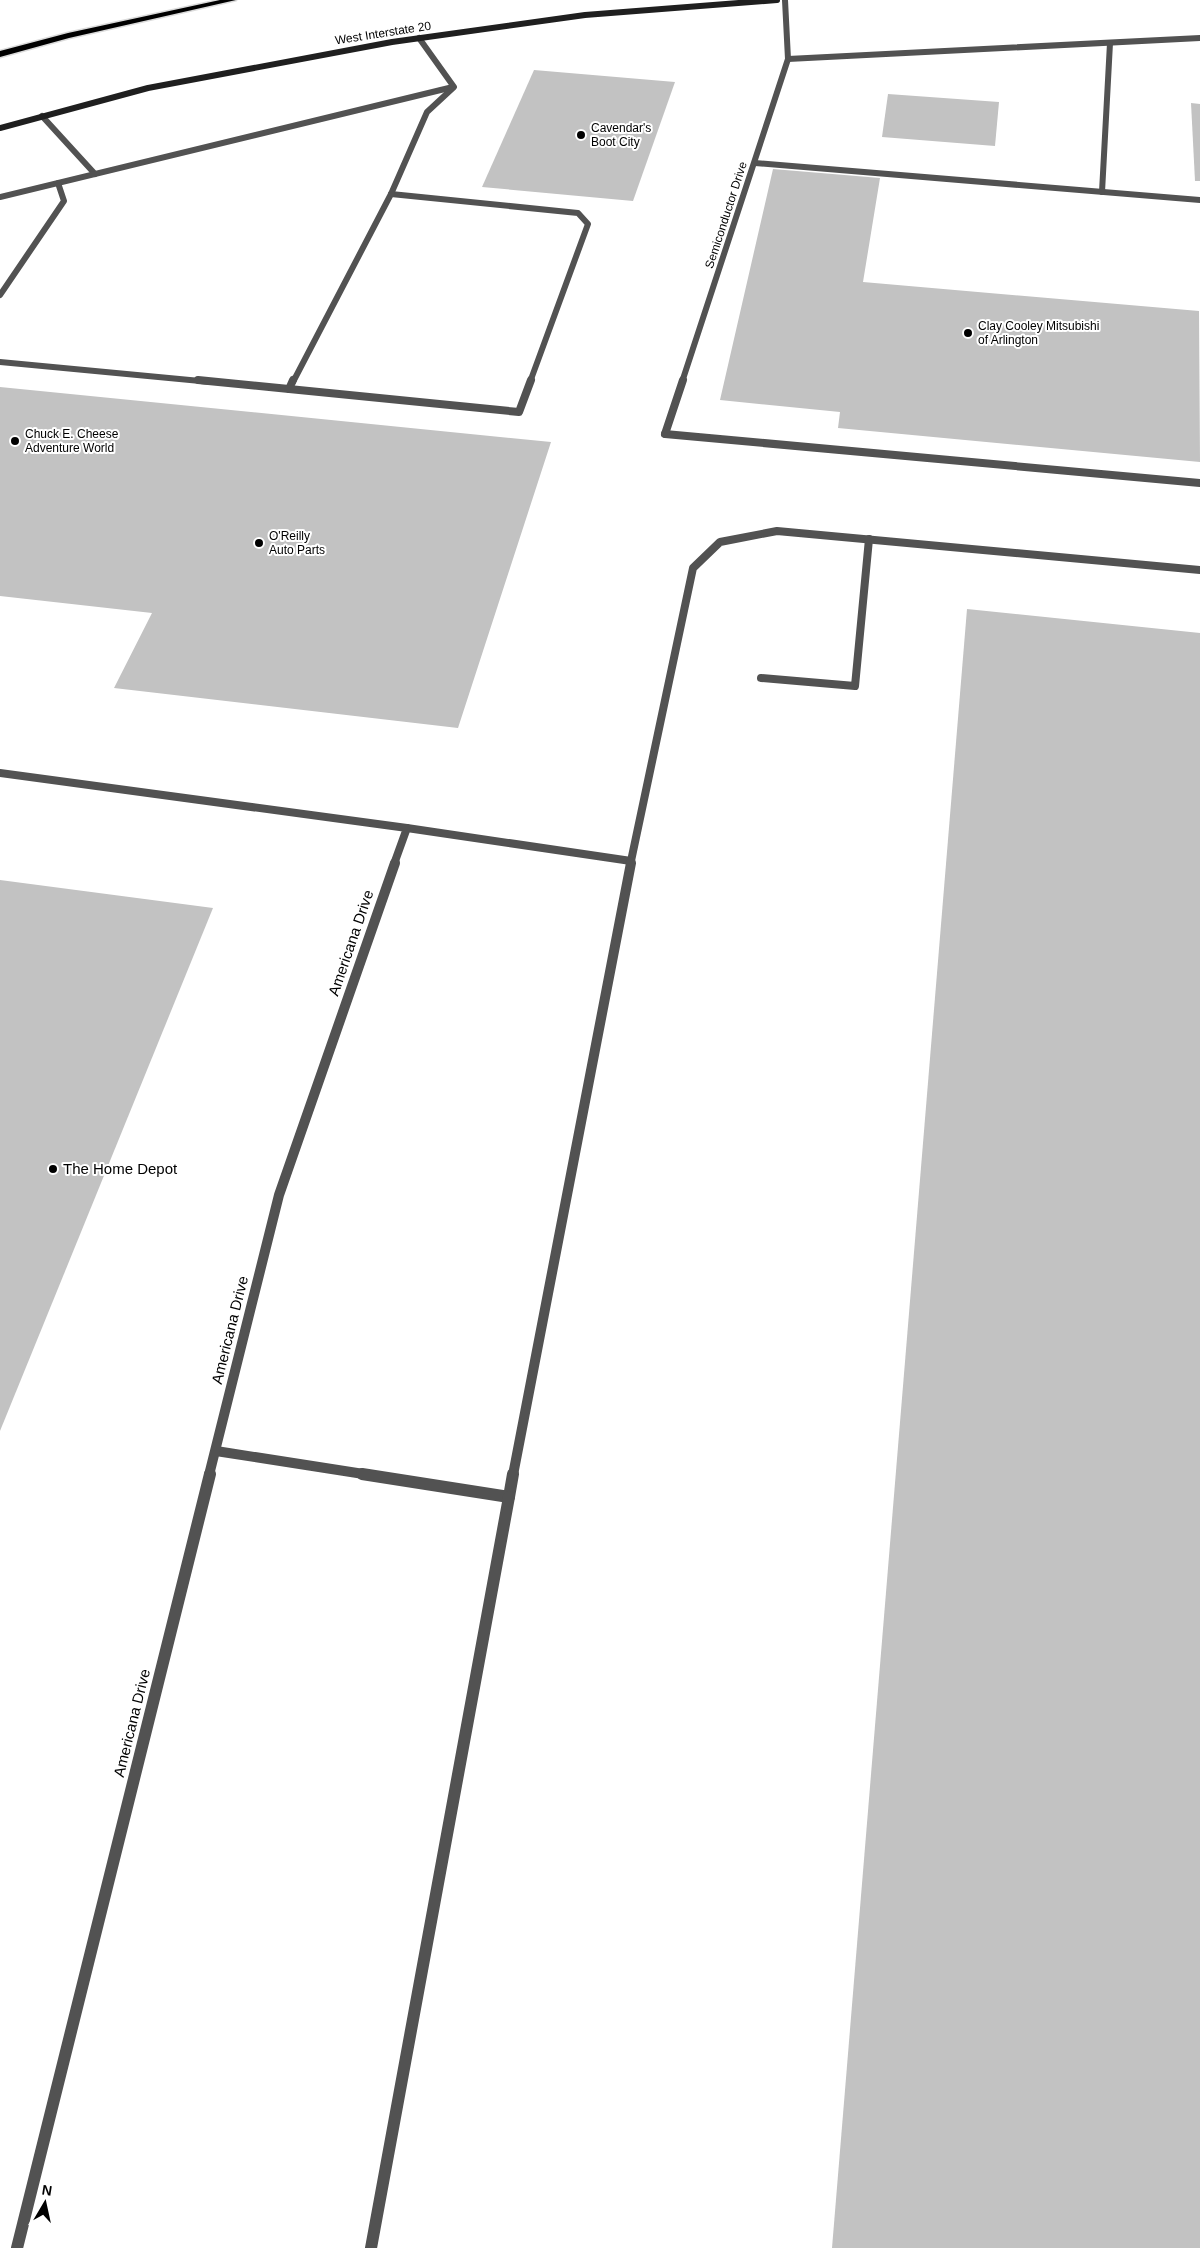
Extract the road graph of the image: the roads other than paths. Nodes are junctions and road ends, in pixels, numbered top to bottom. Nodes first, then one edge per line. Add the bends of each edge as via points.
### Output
1 (232, 0) edge
2 (777, 0) edge
3 (785, 0) edge
4 (418, 38) junction
5 (1200, 38) edge
6 (1110, 43) junction
7 (0, 54) edge
8 (788, 60) junction
9 (454, 87) junction
10 (42, 116) junction
11 (0, 128) edge
12 (754, 163) junction
13 (94, 174) junction
14 (58, 183) junction
15 (1102, 192) junction
16 (391, 194) junction
17 (0, 197) edge
18 (1200, 200) edge
19 (0, 295) edge
20 (0, 362) edge
21 (289, 389) junction
22 (1200, 483) edge
23 (869, 539) junction
24 (1200, 570) edge
25 (761, 678) dead end
26 (0, 773) edge
27 (407, 828) junction
28 (631, 861) junction
29 (216, 1451) junction
30 (509, 1497) junction
31 (17, 2248) edge
32 (371, 2248) edge

1 - 7 highway
2 - 4 main road, West Interstate 20 via 585,15
3 - 8 street, Semiconductor Drive
4 - 9 street
4 - 10 main road, West Interstate 20 via 148,88
5 - 6 street
6 - 8 street
6 - 15 street
8 - 12 street, Semiconductor Drive
9 - 13 street
9 - 16 street via 427,112
10 - 11 main road, West Interstate 20
10 - 13 street
12 - 15 street
12 - 22 street, Semiconductor Drive via 665,434
13 - 14 street
14 - 17 street
14 - 19 street via 64,201
15 - 18 street
16 - 21 street
16 - 21 street via 578,214 588,224 519,412
20 - 21 street
23 - 24 street
23 - 25 street via 855,686
23 - 28 street via 777,531 720,542 693,568
26 - 27 street
27 - 28 street
27 - 29 street, Americana Drive via 279,1195
28 - 30 street
29 - 30 street
29 - 31 street, Americana Drive
30 - 32 street

